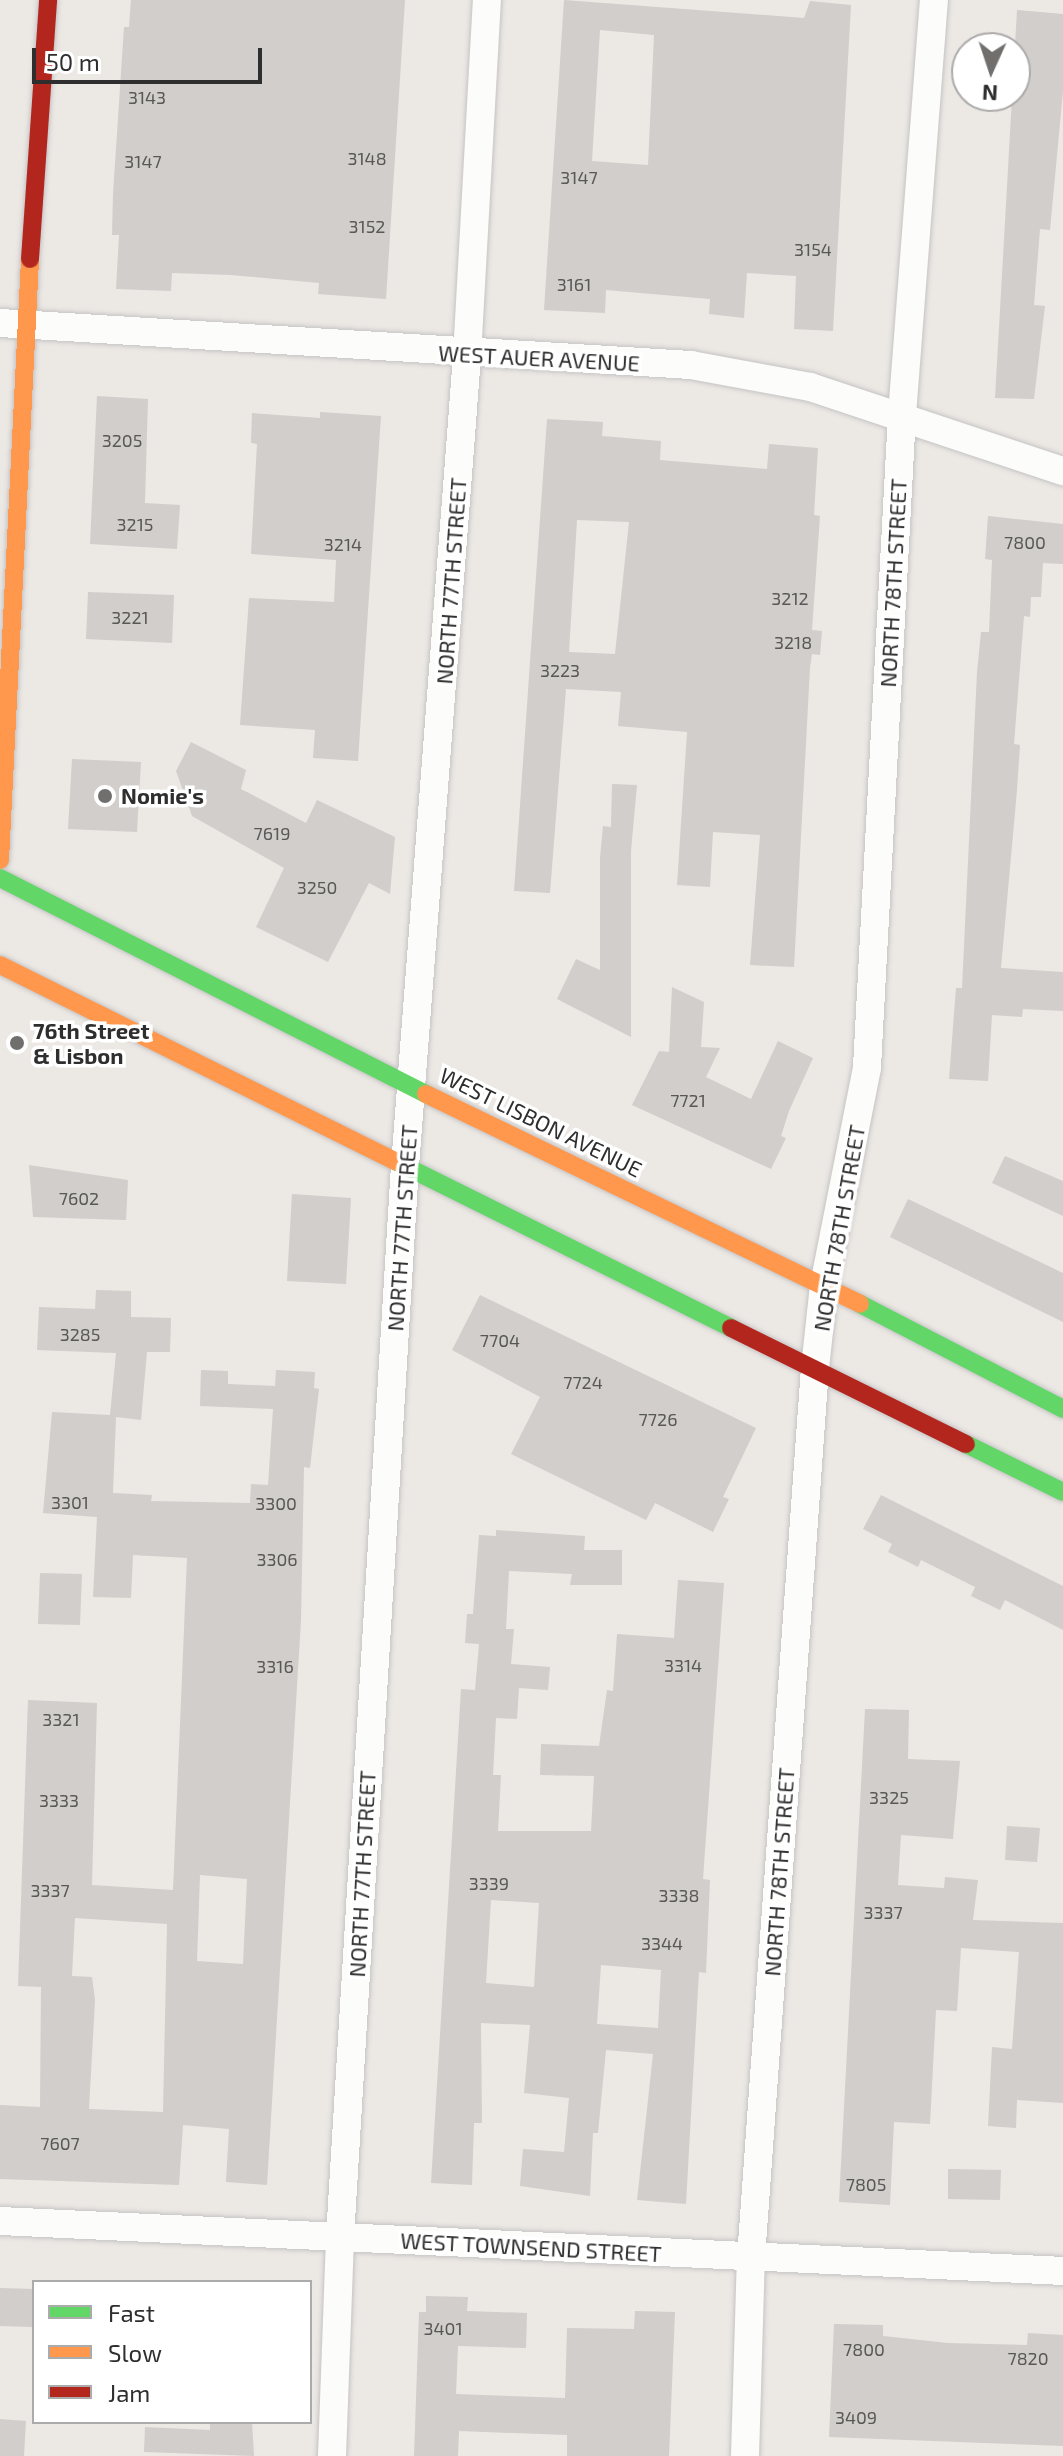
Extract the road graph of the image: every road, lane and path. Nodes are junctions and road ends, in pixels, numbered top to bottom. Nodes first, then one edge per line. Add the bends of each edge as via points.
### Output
1 (48, 0) edge
2 (487, 0) edge
3 (934, 0) edge
4 (13, 324) edge
5 (467, 356) junction
6 (902, 415) junction
7 (1063, 471) edge
8 (0, 860) edge
9 (0, 878) edge
10 (0, 965) edge
11 (412, 1087) junction
12 (405, 1166) junction
13 (824, 1285) junction
14 (815, 1368) junction
15 (1063, 1409) edge
16 (1063, 1492) edge
17 (0, 2221) edge
18 (340, 2237) junction
19 (751, 2258) junction
20 (1063, 2271) edge
21 (332, 2456) edge
22 (745, 2456) edge

1 - 4 main road
2 - 5 street, NORTH 77TH STREET
3 - 6 street, NORTH 78TH STREET
4 - 5 street, WEST AUER AVENUE
4 - 8 main road
5 - 6 street, WEST AUER AVENUE via 691,365 810,387
5 - 11 street, NORTH 77TH STREET
6 - 7 street, WEST AUER AVENUE
6 - 13 street, NORTH 78TH STREET via 867,1067
9 - 11 main road, WEST LISBON AVENUE
10 - 12 main road
11 - 12 street, NORTH 77TH STREET
11 - 13 main road, WEST LISBON AVENUE
12 - 14 main road
12 - 18 street, NORTH 77TH STREET
13 - 14 street, NORTH 78TH STREET
13 - 15 main road, WEST LISBON AVENUE
14 - 16 main road
14 - 19 street, NORTH 78TH STREET
17 - 18 street, WEST TOWNSEND STREET
18 - 19 street, WEST TOWNSEND STREET
18 - 21 street, NORTH 77TH STREET
19 - 20 street, WEST TOWNSEND STREET
19 - 22 street, NORTH 78TH STREET

